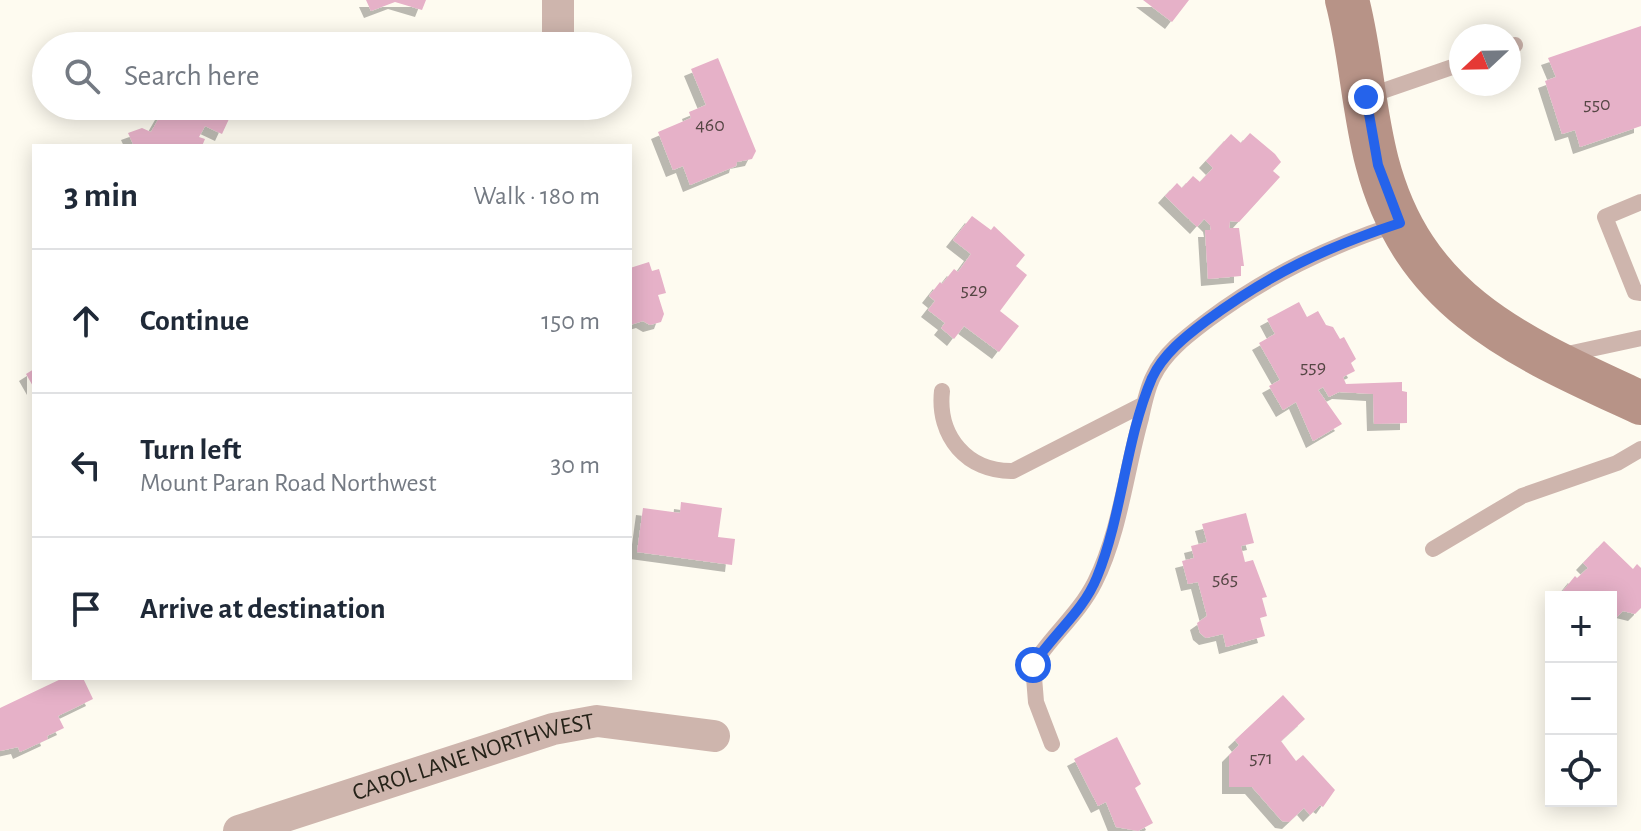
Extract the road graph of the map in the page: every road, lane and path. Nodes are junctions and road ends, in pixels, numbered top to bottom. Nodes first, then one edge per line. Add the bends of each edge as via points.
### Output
1 (558, 0) edge
2 (1347, 0) edge
3 (558, 32) edge
4 (1449, 68) edge
5 (1366, 97) junction
6 (1641, 202) edge
7 (1400, 223) junction
8 (1641, 293) edge
9 (1641, 338) edge
10 (1546, 359) junction
11 (942, 391) dead end
12 (1641, 403) edge
13 (1144, 404) junction
14 (1641, 449) edge
15 (1433, 549) dead end
16 (714, 736) dead end
17 (1052, 744) dead end
18 (239, 831) edge

1 - 3 street
2 - 5 main road
4 - 5 lane
5 - 7 main road via 1378,165
6 - 8 lane via 1605,217 1635,292
7 - 10 main road via 1456,299
7 - 13 lane via 1345,241 1253,286 1166,356
9 - 10 lane
10 - 12 main road
11 - 13 lane via 944,420 953,443 972,462 995,471 1013,471
13 - 17 lane via 1116,522 1096,579 1080,610 1033,665 1034,693
14 - 15 lane via 1617,463 1522,496
16 - 18 street, CAROL LANE NORTHWEST via 597,721 553,729

